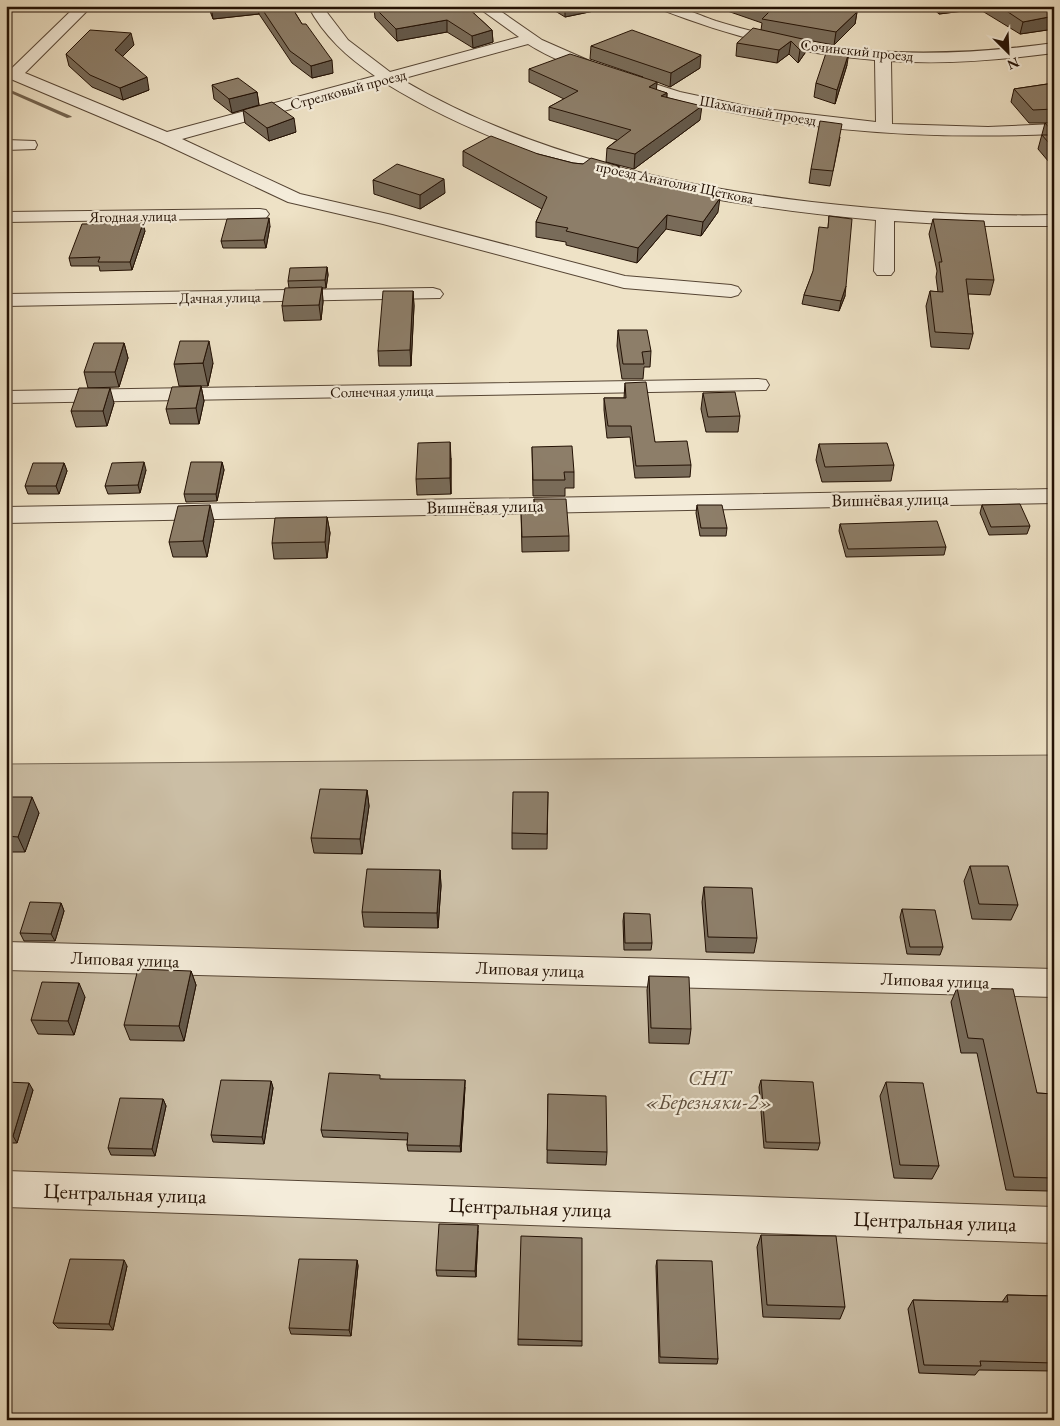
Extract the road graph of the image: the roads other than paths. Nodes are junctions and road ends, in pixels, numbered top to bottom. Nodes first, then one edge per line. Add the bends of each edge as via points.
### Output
1 (85, 6) edge
2 (314, 6) edge
3 (483, 6) edge
4 (665, 6) edge
5 (529, 39) junction
6 (1054, 48) edge
7 (883, 55) junction
8 (10, 73) edge
9 (388, 79) junction
10 (884, 128) junction
11 (1054, 129) edge
12 (166, 138) junction
13 (29, 145) dead end
14 (6, 146) edge
15 (260, 214) dead end
16 (885, 215) junction
17 (6, 218) edge
18 (1054, 220) edge
19 (884, 271) dead end
20 (731, 291) dead end
21 (433, 294) dead end
22 (6, 300) edge
23 (758, 385) dead end
24 (6, 397) edge
25 (1054, 496) edge
26 (6, 515) edge
27 (6, 956) edge
28 (1054, 983) edge
29 (6, 1189) edge
30 (1054, 1225) edge

1 - 8 street
2 - 9 street, проезд Анатолия Щеткова via 333,32 357,56
3 - 5 street, Шахматный проезд
4 - 7 street, Сочинский проезд via 702,21 756,36 817,48
5 - 9 street, Стрелковый проезд
5 - 10 street, Шахматный проезд via 595,69 678,95 776,116
6 - 7 street, Сочинский проезд via 982,56
7 - 10 street
8 - 12 street
9 - 12 street, Стрелковый проезд
9 - 16 street, проезд Анатолия Щеткова via 474,124 589,164 728,196
10 - 11 street, Шахматный проезд
12 - 20 street via 294,198 624,282
13 - 14 street
15 - 17 street, Ягодная улица
16 - 18 street, проезд Анатолия Щеткова via 964,220
16 - 19 street
21 - 22 street, Дачная улица
23 - 24 street, Солнечная улица
25 - 26 street, Вишнёвая улица
27 - 28 street, Липовая улица
29 - 30 street, Центральная улица

